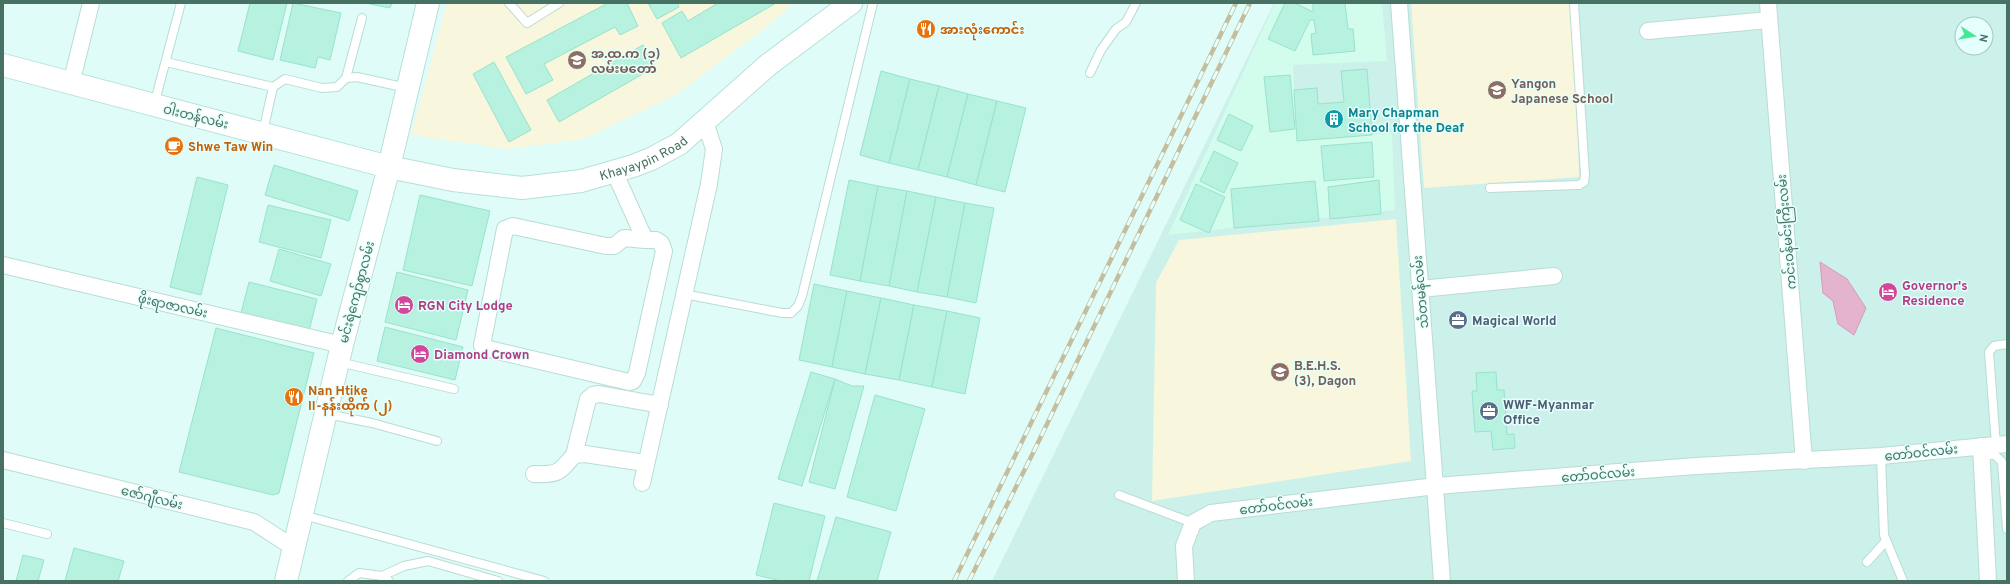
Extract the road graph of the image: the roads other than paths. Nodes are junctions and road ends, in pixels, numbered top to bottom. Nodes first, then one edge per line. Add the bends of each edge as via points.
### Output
1 (91, 3) edge
2 (181, 3) edge
3 (428, 3) edge
4 (509, 3) edge
5 (559, 3) edge
6 (851, 3) edge
7 (873, 3) edge
8 (1136, 3) edge
9 (1399, 3) edge
10 (1574, 3) edge
11 (1768, 3) edge
12 (362, 18) dead end
13 (1769, 20) junction
14 (1648, 31) dead end
15 (166, 62) junction
16 (3, 65) edge
17 (1090, 73) dead end
18 (346, 78) junction
19 (71, 84) junction
20 (273, 87) junction
21 (407, 88) junction
22 (154, 105) junction
23 (705, 122) junction
24 (263, 133) junction
25 (389, 167) junction
26 (614, 171) junction
27 (1490, 188) dead end
28 (645, 240) junction
29 (3, 265) edge
30 (1554, 276) dead end
31 (1420, 289) junction
32 (684, 294) junction
33 (2007, 344) edge
34 (340, 354) junction
35 (454, 388) dead end
36 (660, 405) junction
37 (326, 414) junction
38 (436, 441) dead end
39 (1991, 447) edge
40 (574, 455) junction
41 (1881, 456) junction
42 (3, 460) edge
43 (1804, 461) junction
44 (646, 463) junction
45 (534, 474) dead end
46 (642, 483) dead end
47 (1436, 486) junction
48 (1119, 494) dead end
49 (302, 515) junction
50 (3, 523) edge
51 (1193, 523) junction
52 (2007, 529) edge
53 (47, 534) dead end
54 (1886, 541) junction
55 (294, 548) junction
56 (1867, 562) dead end
57 (385, 579) edge
58 (286, 581) edge
59 (348, 581) edge
60 (498, 581) edge
61 (544, 581) edge
62 (1186, 581) edge
63 (1442, 581) edge
64 (1903, 581) edge
65 (1988, 581) edge

1 - 19 street
2 - 15 lane
3 - 21 main road, မင်းရဲကျော်စွာလမ်း
4 - 5 lane via 527,23
6 - 23 main road, Khayaypin Road via 768,65
7 - 32 lane via 798,306 791,313
8 - 17 lane via 1126,22 1116,30 1101,50
9 - 31 street, သံတမန်လမ်း
10 - 27 lane via 1584,182 1579,185
11 - 13 street, ကင်းဝန်မင်းကြီးလမ်း
12 - 18 lane
13 - 14 street
13 - 43 street, ကင်းဝန်မင်းကြီးလမ်း
15 - 20 lane
15 - 22 lane
16 - 19 main road, ဝါးတန်လမ်း
18 - 20 lane via 336,86 322,88 286,79
18 - 21 lane via 356,77
19 - 22 main road, ဝါးတန်လမ်း
20 - 24 lane
21 - 25 main road, မင်းရဲကျော်စွာလမ်း
22 - 24 main road, ဝါးတန်လမ်း
23 - 26 main road, Khayaypin Road via 679,144 651,159
23 - 32 street via 714,149 709,184
24 - 25 main road, ဝါးတန်လမ်း
25 - 26 main road, Khayaypin Road via 453,180 522,188 581,180
25 - 34 main road, မင်းရဲကျော်စွာလမ်း
26 - 28 street
28 - 28 street via 656,240 661,243 664,251 637,373 633,381 586,373 488,349 482,345 505,229 513,226 606,246 614,246 624,238
29 - 34 street, ဖိုးရာဇာလမ်း
30 - 31 street
31 - 47 street, သံတမန်လမ်း
32 - 36 street
33 - 39 lane via 1994,346 1989,352
34 - 35 lane
34 - 37 main road, မင်းရဲကျော်စွာလမ်း
36 - 40 street via 593,395 588,399
36 - 44 street
37 - 38 lane via 372,423
37 - 49 main road, မင်းရဲကျော်စွာလမ်း
39 - 41 street, တော်ဝင်လမ်း
39 - 52 lane via 2002,462
39 - 65 street
40 - 44 street via 585,454
40 - 45 street via 561,472 553,475
41 - 43 street, တော်ဝင်လမ်း
41 - 54 lane
42 - 55 street, ဇော်ဂျီလမ်း via 254,522
43 - 47 street, တော်ဝင်လမ်း
44 - 46 street
47 - 51 street, တော်ဝင်လမ်း via 1211,513
47 - 63 street, သံတမန်လမ်း
48 - 51 lane
49 - 55 main road, မင်းရဲကျော်စွာလမ်း
49 - 61 lane
50 - 53 lane
51 - 62 street via 1184,546
54 - 56 lane
54 - 64 lane
55 - 58 main road, မင်းရဲကျော်စွာလမ်း
57 - 59 lane via 359,573
57 - 60 lane via 404,566 428,561

